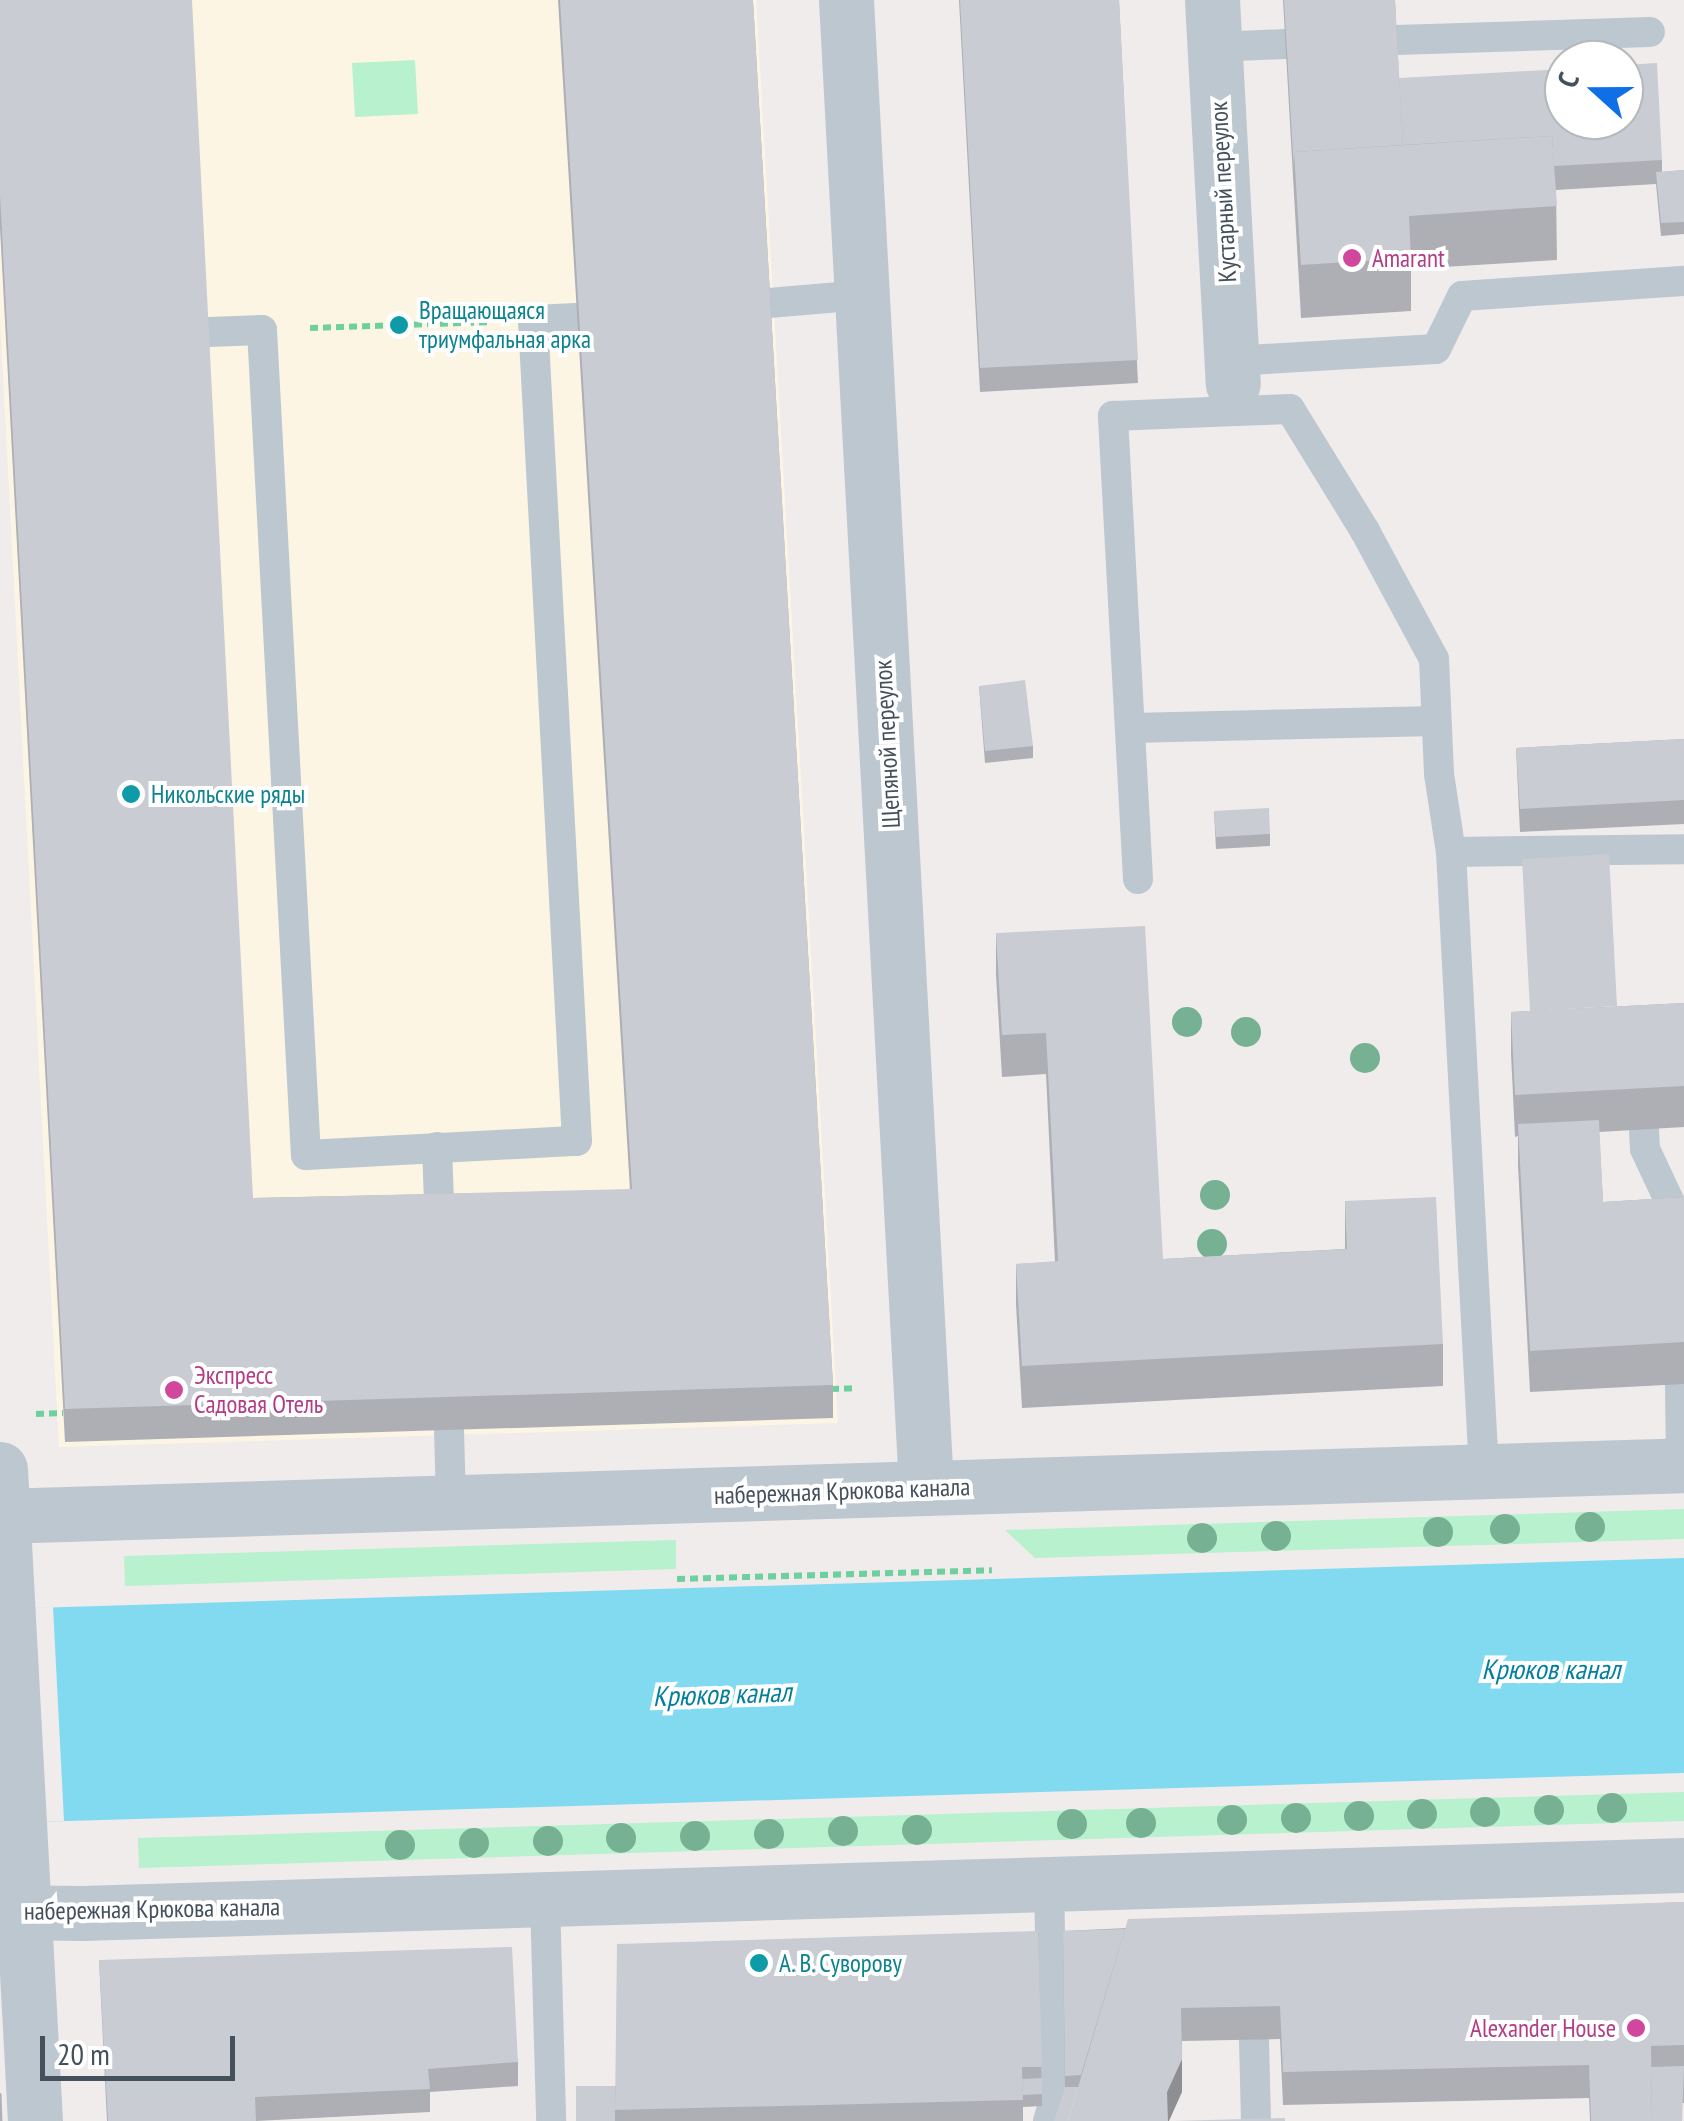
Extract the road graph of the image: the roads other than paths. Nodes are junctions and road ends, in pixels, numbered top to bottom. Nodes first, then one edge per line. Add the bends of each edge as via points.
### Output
1 (846, 0) edge
2 (1213, 23) edge
3 (1650, 32) dead end
4 (1396, 40) edge
5 (1285, 44) edge
6 (1684, 282) edge
7 (863, 295) junction
8 (770, 303) edge
9 (577, 318) edge
10 (208, 332) edge
11 (1234, 385) junction
12 (1436, 721) junction
13 (1130, 728) junction
14 (1684, 848) edge
15 (1451, 852) junction
16 (1138, 880) dead end
17 (1644, 1130) edge
18 (437, 1148) junction
19 (440, 1227) edge
20 (1676, 1239) edge
21 (1680, 1385) edge
22 (449, 1430) edge
23 (1683, 1465) edge
24 (1484, 1472) junction
25 (926, 1488) junction
26 (1, 1501) edge
27 (451, 1503) junction
28 (1684, 1864) edge
29 (1049, 1884) junction
30 (545, 1900) junction
31 (12, 1912) edge
32 (1254, 2040) edge
33 (35, 2121) edge
34 (551, 2121) edge
35 (1048, 2121) edge
36 (1256, 2121) edge

1 - 7 street, Щепяной переулок
2 - 5 lane
2 - 11 street, Кустарный переулок
3 - 4 lane
6 - 11 lane via 1462,296 1436,348
7 - 8 lane
7 - 25 street, Щепяной переулок
9 - 18 lane via 534,320 577,1141
10 - 18 lane via 262,330 306,1154
11 - 12 lane via 1290,409 1366,531 1434,659
11 - 13 lane via 1113,416
12 - 13 lane
12 - 15 lane
13 - 16 lane
14 - 15 lane
15 - 24 lane
17 - 20 lane via 1645,1149 1675,1212
18 - 19 lane
21 - 23 lane
22 - 27 lane
23 - 24 street, набережная Крюкова канала
24 - 25 street, набережная Крюкова канала
25 - 27 street, набережная Крюкова канала
26 - 27 street, набережная Крюкова канала
26 - 31 street via 19,1823
28 - 29 street, набережная Крюкова канала via 1250,1892
29 - 30 street, набережная Крюкова канала
29 - 35 lane via 1054,2105
30 - 31 street, набережная Крюкова канала
30 - 34 lane
31 - 33 street
32 - 36 lane

